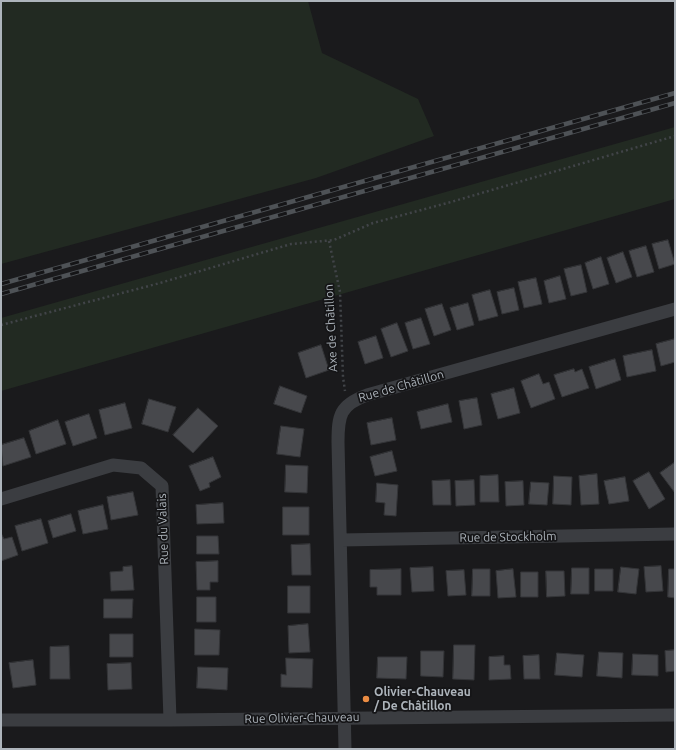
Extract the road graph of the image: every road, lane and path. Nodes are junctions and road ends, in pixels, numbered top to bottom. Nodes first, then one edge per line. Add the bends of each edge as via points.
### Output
1 (675, 136) edge
2 (329, 241) junction
3 (675, 309) edge
4 (1, 325) edge
5 (345, 392) dead end
6 (1, 499) edge
7 (675, 534) edge
8 (341, 540) junction
9 (675, 715) edge
10 (345, 718) junction
11 (1, 720) edge
12 (170, 720) junction
13 (345, 749) edge

1 - 2 path via 373,223
2 - 4 path via 301,242 280,247 160,283
2 - 5 path, Axe de Châtillon via 340,292
3 - 8 street, Rue de Châtillon via 367,395 348,404 342,411 338,426
6 - 12 street, Rue du Valais via 113,465 141,468 162,486
7 - 8 street, Rue de Stockholm
8 - 10 street, Rue de Châtillon
9 - 10 street, Rue Olivier-Chauveau
10 - 12 street, Rue Olivier-Chauveau
10 - 13 street, Rue de Châtillon
11 - 12 street, Rue Olivier-Chauveau

